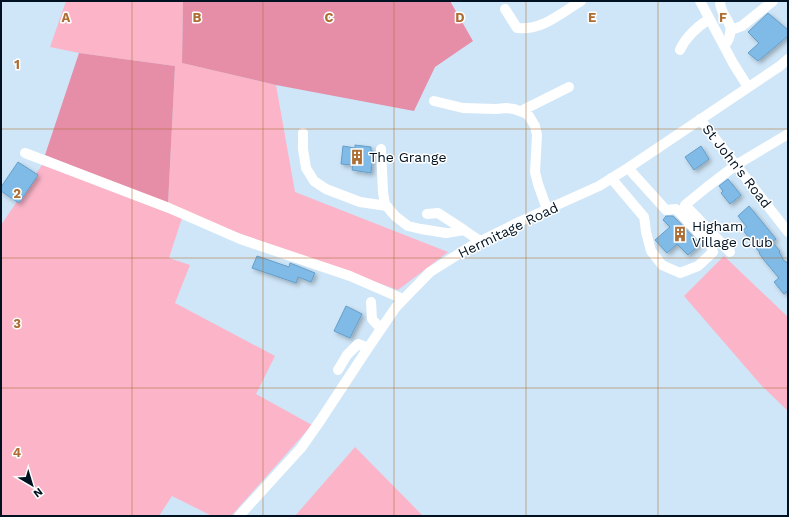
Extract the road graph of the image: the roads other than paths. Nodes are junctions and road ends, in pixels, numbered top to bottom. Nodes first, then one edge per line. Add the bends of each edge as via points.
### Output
1 (581, 1) edge
2 (700, 1) edge
3 (720, 1) edge
4 (773, 1) edge
5 (505, 9) dead end
6 (709, 19) junction
7 (731, 30) junction
8 (724, 45) junction
9 (680, 50) dead end
10 (788, 60) edge
11 (569, 87) dead end
12 (748, 87) junction
13 (434, 101) dead end
14 (521, 111) junction
15 (700, 119) junction
16 (303, 133) dead end
17 (788, 134) edge
18 (381, 149) dead end
19 (26, 153) dead end
20 (736, 165) junction
21 (628, 168) junction
22 (611, 178) junction
23 (387, 206) junction
24 (547, 209) junction
25 (427, 214) dead end
26 (464, 230) junction
27 (788, 232) edge
28 (480, 241) junction
29 (730, 252) dead end
30 (403, 299) junction
31 (371, 302) dead end
32 (381, 329) junction
33 (368, 348) junction
34 (338, 370) dead end
35 (239, 516) edge

1 - 5 street via 534,27 517,28
2 - 6 street
3 - 7 street via 721,10
4 - 7 street via 742,26
6 - 8 street
6 - 9 street via 685,40
7 - 8 street
8 - 12 street
10 - 12 street, Hermitage Road
11 - 14 street
12 - 15 street, Hermitage Road
13 - 14 street via 463,108 509,108
14 - 24 street via 530,118 537,130 535,172
15 - 20 street, St John's Road
15 - 21 street, Hermitage Road
16 - 23 street via 306,168 314,181 326,189 360,202
17 - 20 street
18 - 23 street via 383,192
19 - 30 street via 169,208 240,239 350,276
20 - 27 street, St John's Road
20 - 29 street via 685,205
21 - 22 street, Hermitage Road
21 - 22 street via 666,210 676,209 711,246 713,252 698,266 680,273 662,265 651,251 644,217
22 - 24 street, Hermitage Road
23 - 26 street via 394,216 408,226 446,233
24 - 28 street, Hermitage Road
25 - 26 street via 438,212
26 - 28 street
28 - 30 street, Hermitage Road via 430,272
30 - 32 street, Hermitage Road
31 - 32 street via 372,319
32 - 33 street, Hermitage Road
33 - 34 street via 358,344 347,355
33 - 35 street, Hermitage Road via 301,448

